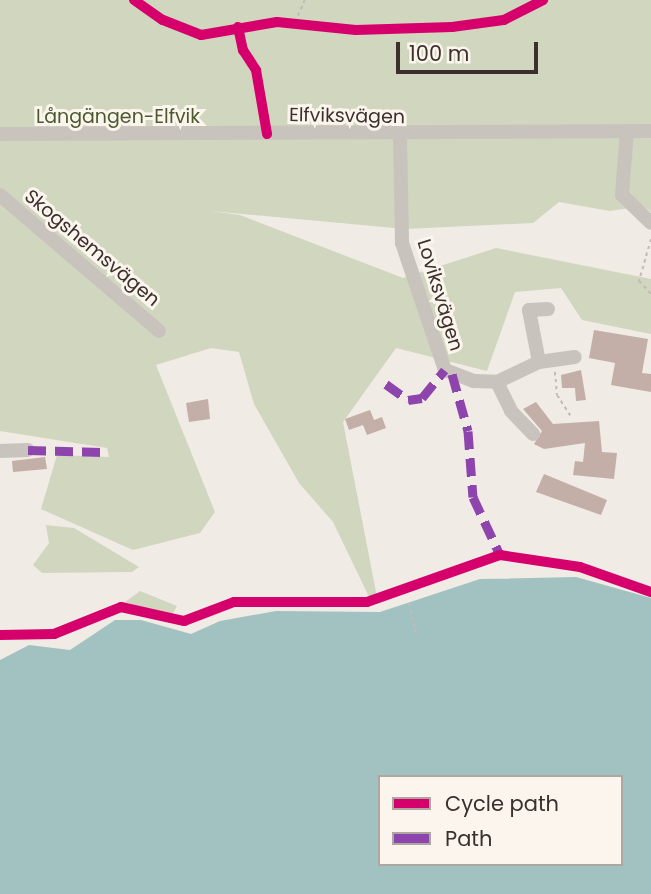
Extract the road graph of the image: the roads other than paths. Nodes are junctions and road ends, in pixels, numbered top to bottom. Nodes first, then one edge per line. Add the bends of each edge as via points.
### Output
1 (627, 131) junction
2 (651, 131) edge
3 (0, 134) edge
4 (400, 136) junction
5 (0, 195) edge
6 (651, 223) edge
7 (548, 309) dead end
8 (159, 331) dead end
9 (575, 358) dead end
10 (546, 361) junction
11 (497, 382) junction
12 (533, 434) dead end
13 (28, 450) dead end
14 (0, 451) edge

1 - 2 street, Elfviksvägen
1 - 4 street, Elfviksvägen
1 - 6 street via 622,195
3 - 4 street, Elfviksvägen
4 - 11 street, Loviksvägen via 402,243 440,362 452,374
5 - 8 street, Skogshemsvägen
7 - 10 street via 529,310
9 - 10 street
10 - 11 street
11 - 12 street via 511,411
13 - 14 street

